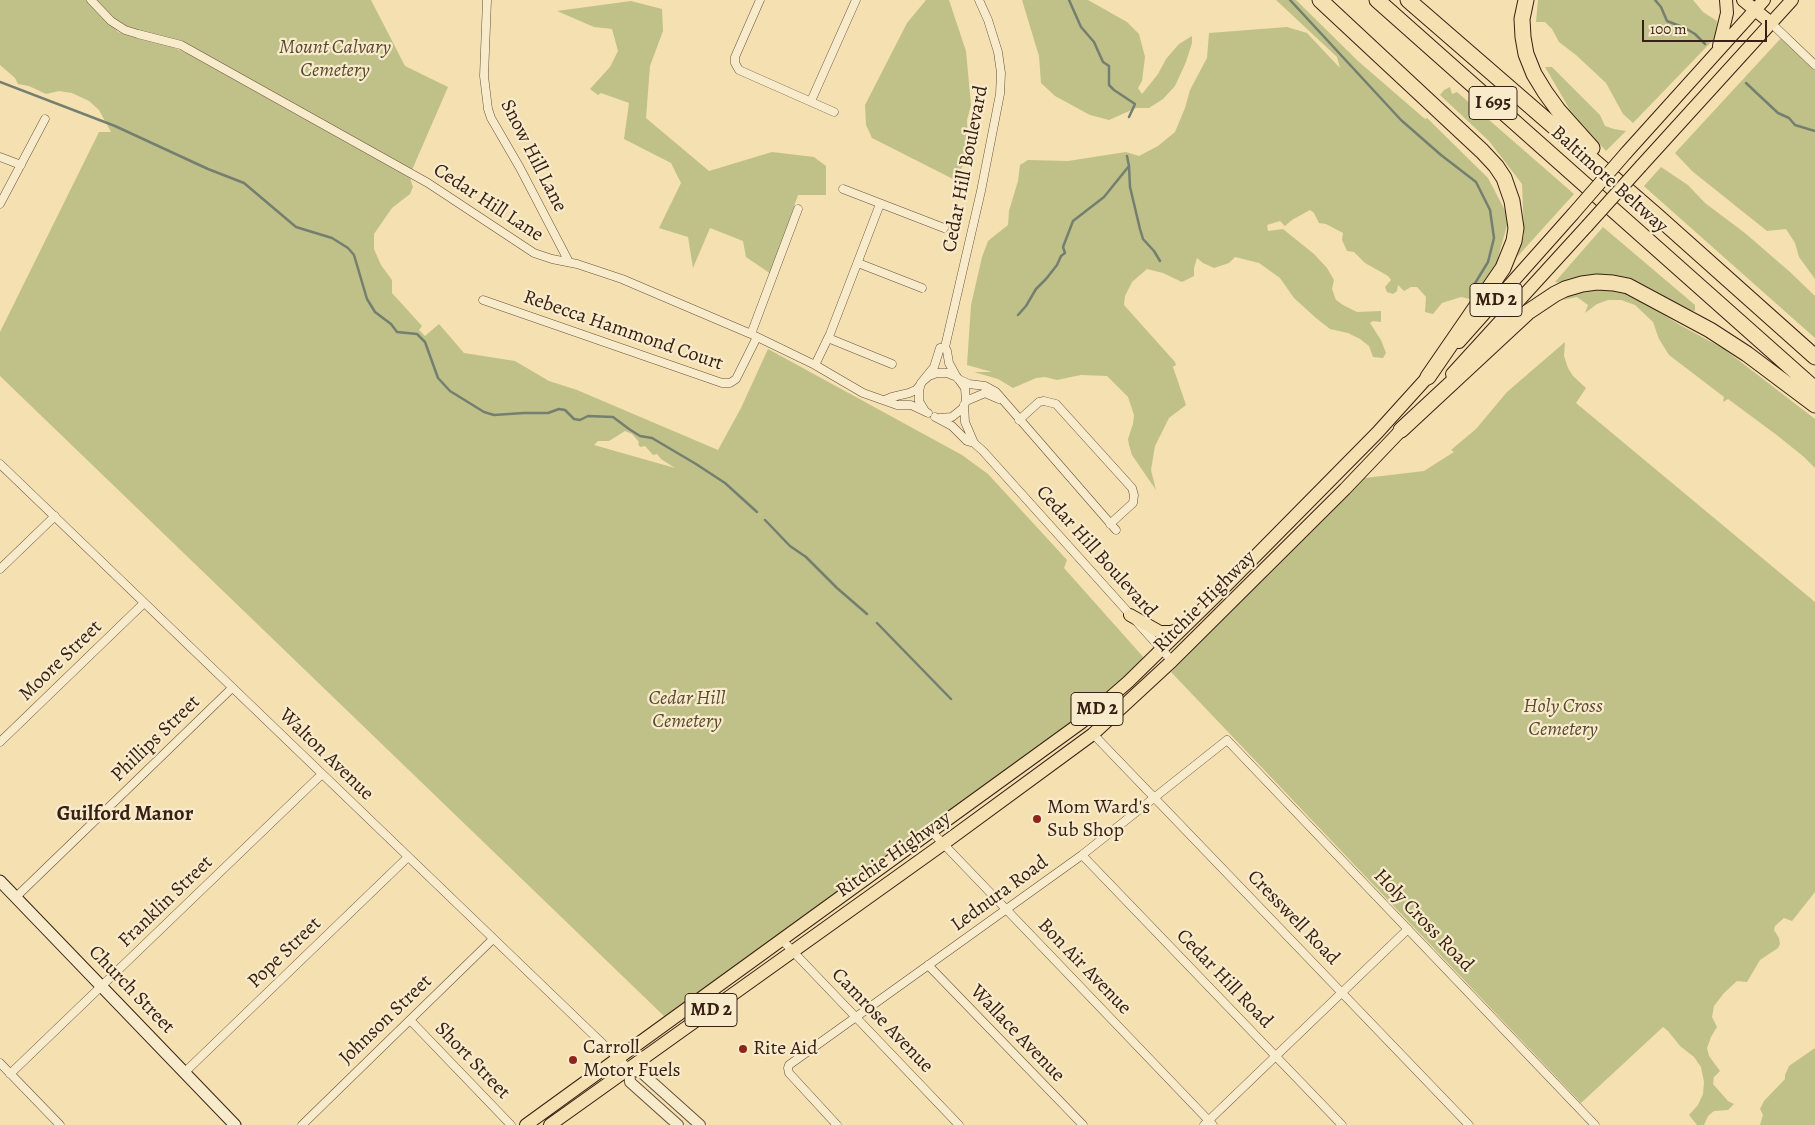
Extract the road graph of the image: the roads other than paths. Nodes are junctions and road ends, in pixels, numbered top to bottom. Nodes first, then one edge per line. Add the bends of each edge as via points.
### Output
1 (91, 0) edge
2 (487, 0) edge
3 (760, 0) edge
4 (856, 0) edge
5 (979, 0) edge
6 (1320, 0) edge
7 (1372, 0) edge
8 (1377, 0) edge
9 (1408, 0) edge
10 (1526, 0) edge
11 (1726, 0) edge
12 (1743, 0) edge
13 (1792, 0) edge
14 (1757, 3) edge
15 (1771, 23) junction
16 (1414, 34) junction
17 (1717, 51) junction
18 (1815, 64) edge
19 (811, 101) junction
20 (834, 112) dead end
21 (45, 119) dead end
22 (0, 157) edge
23 (21, 165) junction
24 (843, 189) dead end
25 (0, 204) edge
26 (880, 204) junction
27 (798, 209) dead end
28 (1657, 216) junction
29 (944, 228) dead end
30 (569, 262) junction
31 (858, 263) junction
32 (922, 288) dead end
33 (483, 300) dead end
34 (754, 336) junction
35 (828, 338) junction
36 (945, 347) junction
37 (1815, 357) edge
38 (892, 364) dead end
39 (815, 365) junction
40 (1428, 376) junction
41 (957, 378) junction
42 (922, 382) junction
43 (1815, 389) edge
44 (885, 400) junction
45 (1003, 401) junction
46 (965, 403) junction
47 (1815, 405) edge
48 (931, 415) junction
49 (1019, 420) junction
50 (1401, 430) junction
51 (974, 443) junction
52 (0, 464) edge
53 (54, 516) junction
54 (0, 569) edge
55 (144, 603) junction
56 (1130, 615) junction
57 (1184, 628) junction
58 (1162, 649) junction
59 (1172, 661) junction
60 (232, 688) junction
61 (1093, 734) junction
62 (1227, 740) joint
63 (0, 742) edge
64 (322, 774) junction
65 (1154, 798) junction
66 (932, 832) junction
67 (943, 844) junction
68 (1082, 855) junction
69 (408, 857) junction
70 (0, 881) edge
71 (16, 897) junction
72 (1006, 910) junction
73 (1408, 929) junction
74 (493, 938) junction
75 (782, 940) junction
76 (793, 951) junction
77 (928, 965) junction
78 (102, 986) junction
79 (1342, 993) junction
80 (857, 1018) junction
81 (410, 1020) junction
82 (1276, 1056) junction
83 (618, 1058) junction
84 (0, 1063) edge
85 (629, 1069) junction
86 (185, 1072) junction
87 (10, 1074) junction
88 (665, 1113) junction
89 (1209, 1124) edge
90 (60, 1125) edge
91 (236, 1125) edge
92 (302, 1125) edge
93 (511, 1125) edge
94 (526, 1125) edge
95 (550, 1125) edge
96 (678, 1125) edge
97 (696, 1125) edge
98 (837, 1125) edge
99 (959, 1125) edge
100 (1083, 1125) edge
101 (1342, 1125) edge
102 (1469, 1125) edge
103 (1595, 1125) edge

1 - 30 street, Cedar Hill Lane via 125,30 181,45 428,183 534,253
2 - 30 street, Snow Hill Lane via 484,76 488,109
3 - 19 street via 735,63 744,73
4 - 19 street
5 - 36 street, Cedar Hill Boulevard via 998,52 1000,94
6 - 40 highway via 1482,151 1504,178 1512,201 1514,241 1503,268
7 - 16 highway
8 - 16 highway, Baltimore Beltway / I 695
9 - 28 highway, Baltimore Beltway / I 695
10 - 28 highway via 1523,37 1534,74 1573,128
11 - 17 main road via 1727,13
12 - 14 main road
13 - 15 main road, Ritchie Highway / MD 2
14 - 15 main road
14 - 17 main road, Ritchie Highway / MD 2
15 - 18 street
15 - 50 main road, Ritchie Highway / MD 2, bridge
16 - 43 highway, Baltimore Beltway / I 695
17 - 40 main road, Ritchie Highway / MD 2, bridge
19 - 20 street
21 - 23 street
22 - 23 street
23 - 25 street
24 - 26 street
26 - 29 street
26 - 31 street
27 - 34 street, Rebecca Hammond Court
28 - 37 highway, Baltimore Beltway / I 695
30 - 34 street, Cedar Hill Lane via 622,279
31 - 32 street
31 - 35 street
33 - 34 street, Rebecca Hammond Court via 722,383 736,379
34 - 39 street, Cedar Hill Lane
35 - 38 street
35 - 39 street
36 - 41 street, Cedar Hill Boulevard
36 - 42 street, Cedar Hill Boulevard via 940,348 934,367
39 - 44 street, Cedar Hill Lane via 862,393
40 - 57 main road, Ritchie Highway / MD 2 via 1338,473
41 - 42 street via 947,373 936,373
41 - 45 street via 985,386
41 - 46 street, Cedar Hill Boulevard via 965,388
42 - 44 street via 916,390
42 - 48 street via 919,402
44 - 48 street, Cedar Hill Lane via 897,405 911,405
45 - 46 street via 985,394
45 - 49 street
46 - 48 street via 952,417
46 - 51 street, Cedar Hill Boulevard via 965,422
47 - 50 highway via 1710,330 1628,286 1598,282 1565,289 1528,312
48 - 51 street, Cedar Hill Boulevard
49 - 49 street via 1113,527 1133,503 1132,488 1056,404 1044,400 1039,402
50 - 59 main road, Ritchie Highway / MD 2
51 - 56 street, Cedar Hill Boulevard
52 - 53 street, Walton Avenue
53 - 54 street
53 - 55 street, Walton Avenue
55 - 60 street, Walton Avenue
55 - 63 street, Moore Street
56 - 57 main road via 1160,632
56 - 58 street, Cedar Hill Boulevard
57 - 58 main road, Ritchie Highway / MD 2
58 - 59 street, Cedar Hill Boulevard
58 - 66 main road, Ritchie Highway / MD 2 via 1082,722
59 - 61 main road, Ritchie Highway / MD 2
60 - 64 street, Walton Avenue
60 - 71 street, Phillips Street
61 - 65 street, Cresswell Road
61 - 67 main road, Ritchie Highway / MD 2
62 - 65 street, Lednura Road
62 - 73 street, Holy Cross Road
64 - 69 street, Walton Avenue
64 - 78 street, Franklin Street
65 - 68 street, Lednura Road
65 - 79 street, Cresswell Road
66 - 67 street, Bon Air Avenue
66 - 75 main road, Ritchie Highway / MD 2
67 - 72 street, Bon Air Avenue
67 - 76 main road, Ritchie Highway / MD 2
68 - 72 street, Lednura Road
68 - 82 street, Cedar Hill Road
69 - 74 street, Walton Avenue
69 - 86 street, Pope Street
70 - 71 main road, Church Street
71 - 78 main road, Church Street
72 - 77 street, Lednura Road
72 - 89 street, Bon Air Avenue
73 - 79 street
73 - 103 street, Holy Cross Road
74 - 81 street, Johnson Street
74 - 83 street, Walton Avenue
75 - 76 street, Camrose Avenue
75 - 83 main road, Ritchie Highway / MD 2
76 - 80 street, Camrose Avenue
76 - 85 main road, Ritchie Highway / MD 2
77 - 80 street, Lednura Road
77 - 100 street, Wallace Avenue
78 - 86 main road, Church Street
78 - 87 street, Franklin Street
79 - 82 street
79 - 102 street, Cresswell Road
80 - 98 street, Lednura Road via 788,1068 789,1073
80 - 99 street, Camrose Avenue
81 - 92 street, Johnson Street
81 - 93 street, Short Street
82 - 89 street
82 - 101 street, Cedar Hill Road
83 - 85 street, Walton Avenue
83 - 94 main road, Ritchie Highway / MD 2
84 - 87 street
85 - 88 street via 630,1082
85 - 95 main road, Ritchie Highway / MD 2
85 - 97 street via 642,1073
86 - 91 main road, Church Street
87 - 90 street
88 - 96 street
88 - 97 street

